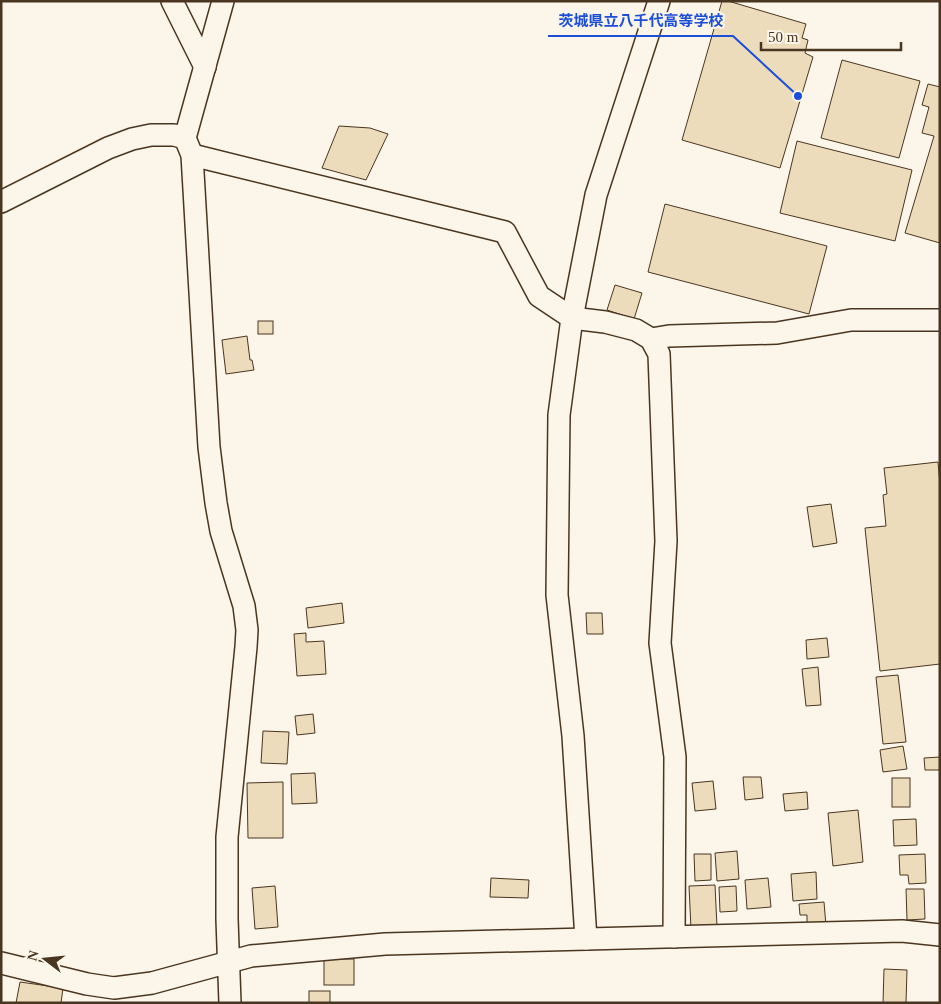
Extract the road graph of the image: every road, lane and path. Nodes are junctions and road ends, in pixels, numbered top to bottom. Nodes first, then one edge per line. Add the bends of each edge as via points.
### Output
1 (172, 1) edge
2 (223, 1) edge
3 (659, 1) edge
4 (205, 67) junction
5 (189, 147) junction
6 (1, 202) edge
7 (572, 318) junction
8 (940, 320) edge
9 (651, 339) junction
10 (940, 935) edge
11 (674, 937) junction
12 (586, 939) junction
13 (229, 962) junction
14 (1, 963) edge
15 (230, 1003) edge

1 - 4 street
2 - 4 street
3 - 7 street via 596,195
4 - 5 street
5 - 6 street via 174,135 132,138
5 - 7 street via 504,232 539,296
5 - 13 street via 214,494 221,531 244,606 247,630 227,837
7 - 9 street via 636,330
7 - 12 street via 560,416 557,595 573,736
8 - 9 street via 852,320 777,333
9 - 11 street via 660,354 666,540 660,643 676,757
10 - 11 street via 902,931
11 - 12 street
12 - 13 street via 385,944 251,956
13 - 14 street via 152,982 114,988
13 - 15 street

